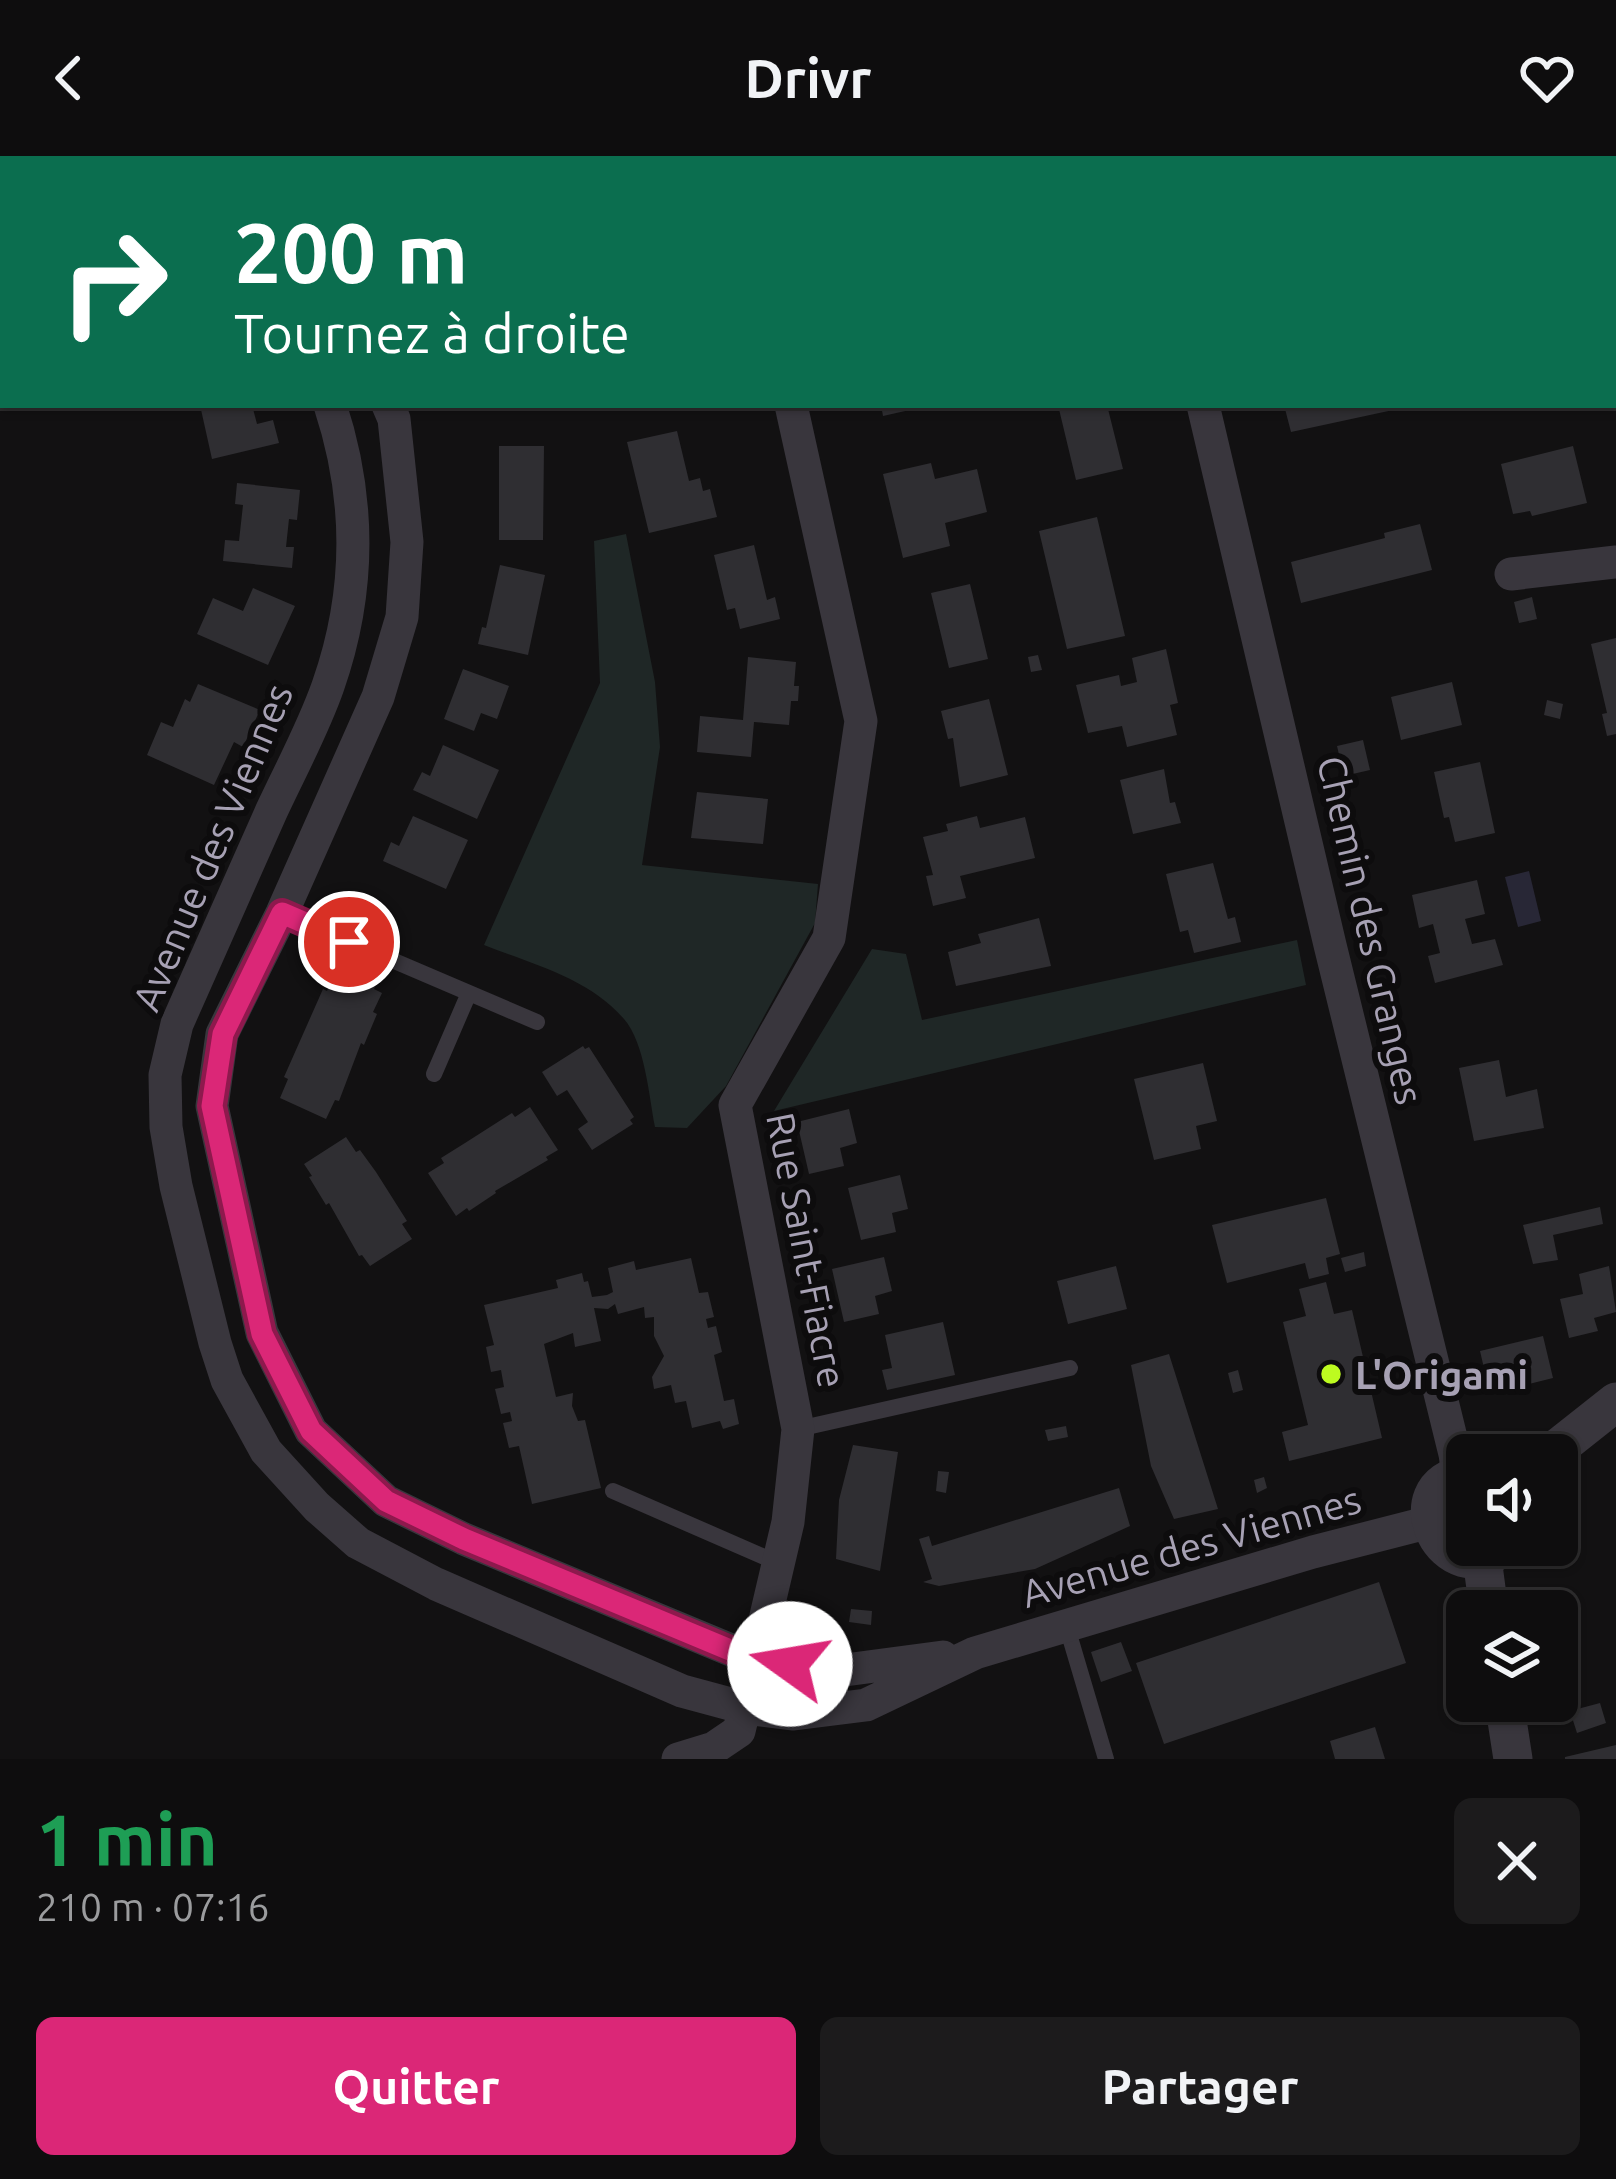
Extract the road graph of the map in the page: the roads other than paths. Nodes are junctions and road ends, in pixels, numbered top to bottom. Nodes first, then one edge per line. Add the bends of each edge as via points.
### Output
1 (331, 408) edge
2 (389, 408) edge
3 (792, 408) edge
4 (1204, 408) edge
5 (1616, 562) edge
6 (1511, 574) dead end
7 (282, 913) junction
8 (469, 993) junction
9 (537, 1022) dead end
10 (434, 1074) dead end
11 (1070, 1368) dead end
12 (1616, 1402) edge
13 (798, 1429) junction
14 (1450, 1434) edge
15 (1576, 1434) edge
16 (1446, 1482) edge
17 (613, 1491) dead end
18 (1430, 1522) junction
19 (1446, 1549) edge
20 (778, 1564) junction
21 (1066, 1624) junction
22 (975, 1653) junction
23 (754, 1660) junction
24 (745, 1708) junction
25 (1507, 1722) edge
26 (678, 1759) edge
27 (1106, 1759) edge
28 (1513, 1759) edge

1 - 24 street, Avenue des Viennes via 352,493 346,621 327,687 177,1024 165,1075 176,1186 214,1342 266,1451 358,1543 662,1682
2 - 7 street, Avenue des Viennes via 407,542 402,617 378,697
3 - 13 street, Rue Saint-Fiacre via 861,721 829,938 734,1105
4 - 14 street, Chemin des Granges
5 - 6 street
7 - 8 lane
7 - 23 street, Avenue des Viennes via 223,1034 212,1106 262,1334 311,1431 386,1501
8 - 9 lane
8 - 10 lane
11 - 13 lane
12 - 15 street
13 - 20 street, Rue Saint-Fiacre
16 - 18 street
17 - 20 lane
18 - 19 street
18 - 21 street, Avenue des Viennes
20 - 23 street, Rue Saint-Fiacre
21 - 22 street, Avenue des Viennes
21 - 27 lane
22 - 23 street, Avenue des Viennes via 845,1670
22 - 24 street, Avenue des Viennes via 866,1705 794,1714
23 - 24 street, Rue Saint-Fiacre
24 - 26 street via 739,1731
25 - 28 street

